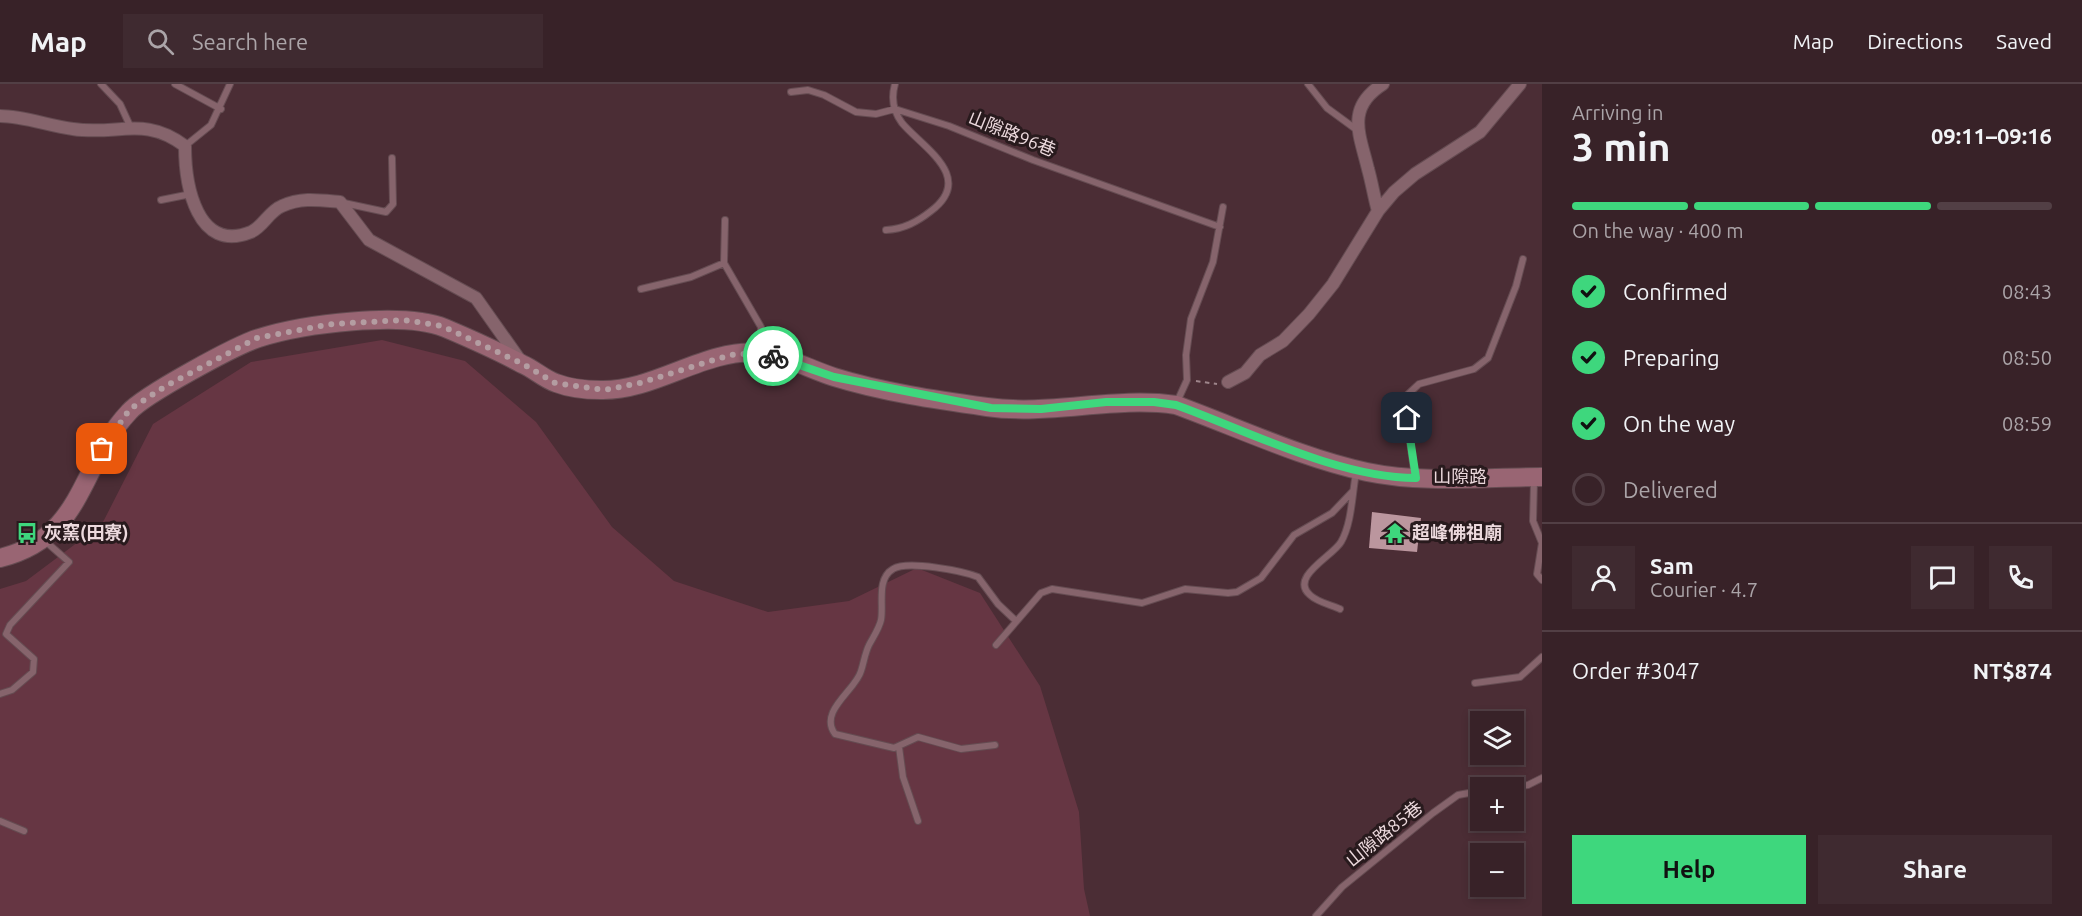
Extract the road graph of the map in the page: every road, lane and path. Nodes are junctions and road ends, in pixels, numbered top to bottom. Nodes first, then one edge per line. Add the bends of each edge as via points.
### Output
1 (101, 84) edge
2 (175, 84) edge
3 (230, 84) edge
4 (895, 84) edge
5 (1308, 84) edge
6 (1383, 84) edge
7 (1520, 84) edge
8 (791, 92) dead end
9 (221, 109) junction
10 (895, 109) junction
11 (0, 116) edge
12 (131, 128) junction
13 (1357, 130) junction
14 (185, 146) junction
15 (392, 158) dead end
16 (191, 194) junction
17 (161, 200) dead end
18 (340, 202) junction
19 (1223, 207) dead end
20 (1378, 211) junction
21 (725, 220) dead end
22 (1220, 227) junction
23 (886, 230) dead end
24 (1523, 259) dead end
25 (724, 263) junction
26 (641, 289) dead end
27 (760, 353) junction
28 (523, 364) junction
29 (1187, 380) junction
30 (1228, 382) joint
31 (1176, 405) junction
32 (1357, 470) junction
33 (1538, 477) edge
34 (1416, 478) junction
35 (1353, 491) junction
36 (43, 540) junction
37 (0, 558) edge
38 (1542, 580) edge
39 (1340, 609) dead end
40 (1016, 621) junction
41 (996, 645) dead end
42 (1542, 657) edge
43 (1475, 683) dead end
44 (0, 694) edge
45 (995, 745) dead end
46 (900, 747) junction
47 (1542, 777) edge
48 (1524, 786) edge
49 (1470, 793) edge
50 (0, 821) edge
51 (918, 821) dead end
52 (24, 831) dead end
53 (1316, 916) edge

1 - 12 lane via 120,104
2 - 9 lane
3 - 9 lane
4 - 10 lane
5 - 13 lane via 1327,108
6 - 13 street via 1370,92
7 - 20 street via 1480,132 1415,174
8 - 10 lane, 山隙路96巷 via 808,90 856,112 876,114
9 - 14 lane via 211,125
10 - 22 lane, 山隙路96巷
10 - 23 lane via 902,123 942,162 948,179 937,207 918,221
11 - 12 street via 76,130
12 - 14 street via 168,134
13 - 20 street
14 - 16 street via 185,171
15 - 18 lane via 393,204 386,212
16 - 17 lane
16 - 18 street via 212,233 232,238 254,231 279,206 304,198
18 - 28 street via 369,240 476,298
19 - 22 lane
20 - 30 street via 1333,284 1309,314 1245,373
21 - 25 lane
22 - 29 lane via 1211,271 1191,319
24 - 34 lane via 1488,358 1474,369 1419,384 1404,398
25 - 26 lane via 691,277
25 - 27 lane via 761,327
27 - 28 street, 山隙路 via 730,355 604,390 555,383
27 - 31 street, 山隙路 via 834,377 991,408 1041,409 1106,402
28 - 36 street, 山隙路 via 442,326 404,320 332,324 257,338 130,409 102,449 66,519
29 - 30 path
29 - 31 lane
31 - 32 street, 山隙路
32 - 34 street, 山隙路
32 - 35 lane
33 - 34 street, 山隙路
33 - 38 lane via 1533,521 1542,543 1537,574
35 - 39 lane via 1342,541 1304,581 1310,596
35 - 40 lane via 1332,513 1294,535 1262,578 1237,591 1185,589 1142,603 1052,589 1041,593
36 - 37 street, 山隙路
36 - 44 lane via 69,562 10,625 6,634 34,658 33,672 12,690
40 - 41 lane
40 - 46 lane via 978,577 942,569 892,569 885,577 881,619 861,674 838,702 832,719 835,734
42 - 43 lane via 1520,677
45 - 46 lane via 961,749 918,737
46 - 51 lane via 903,777
47 - 48 lane
49 - 53 lane, 山隙路85巷 via 1458,795 1433,813 1342,887
50 - 52 lane

